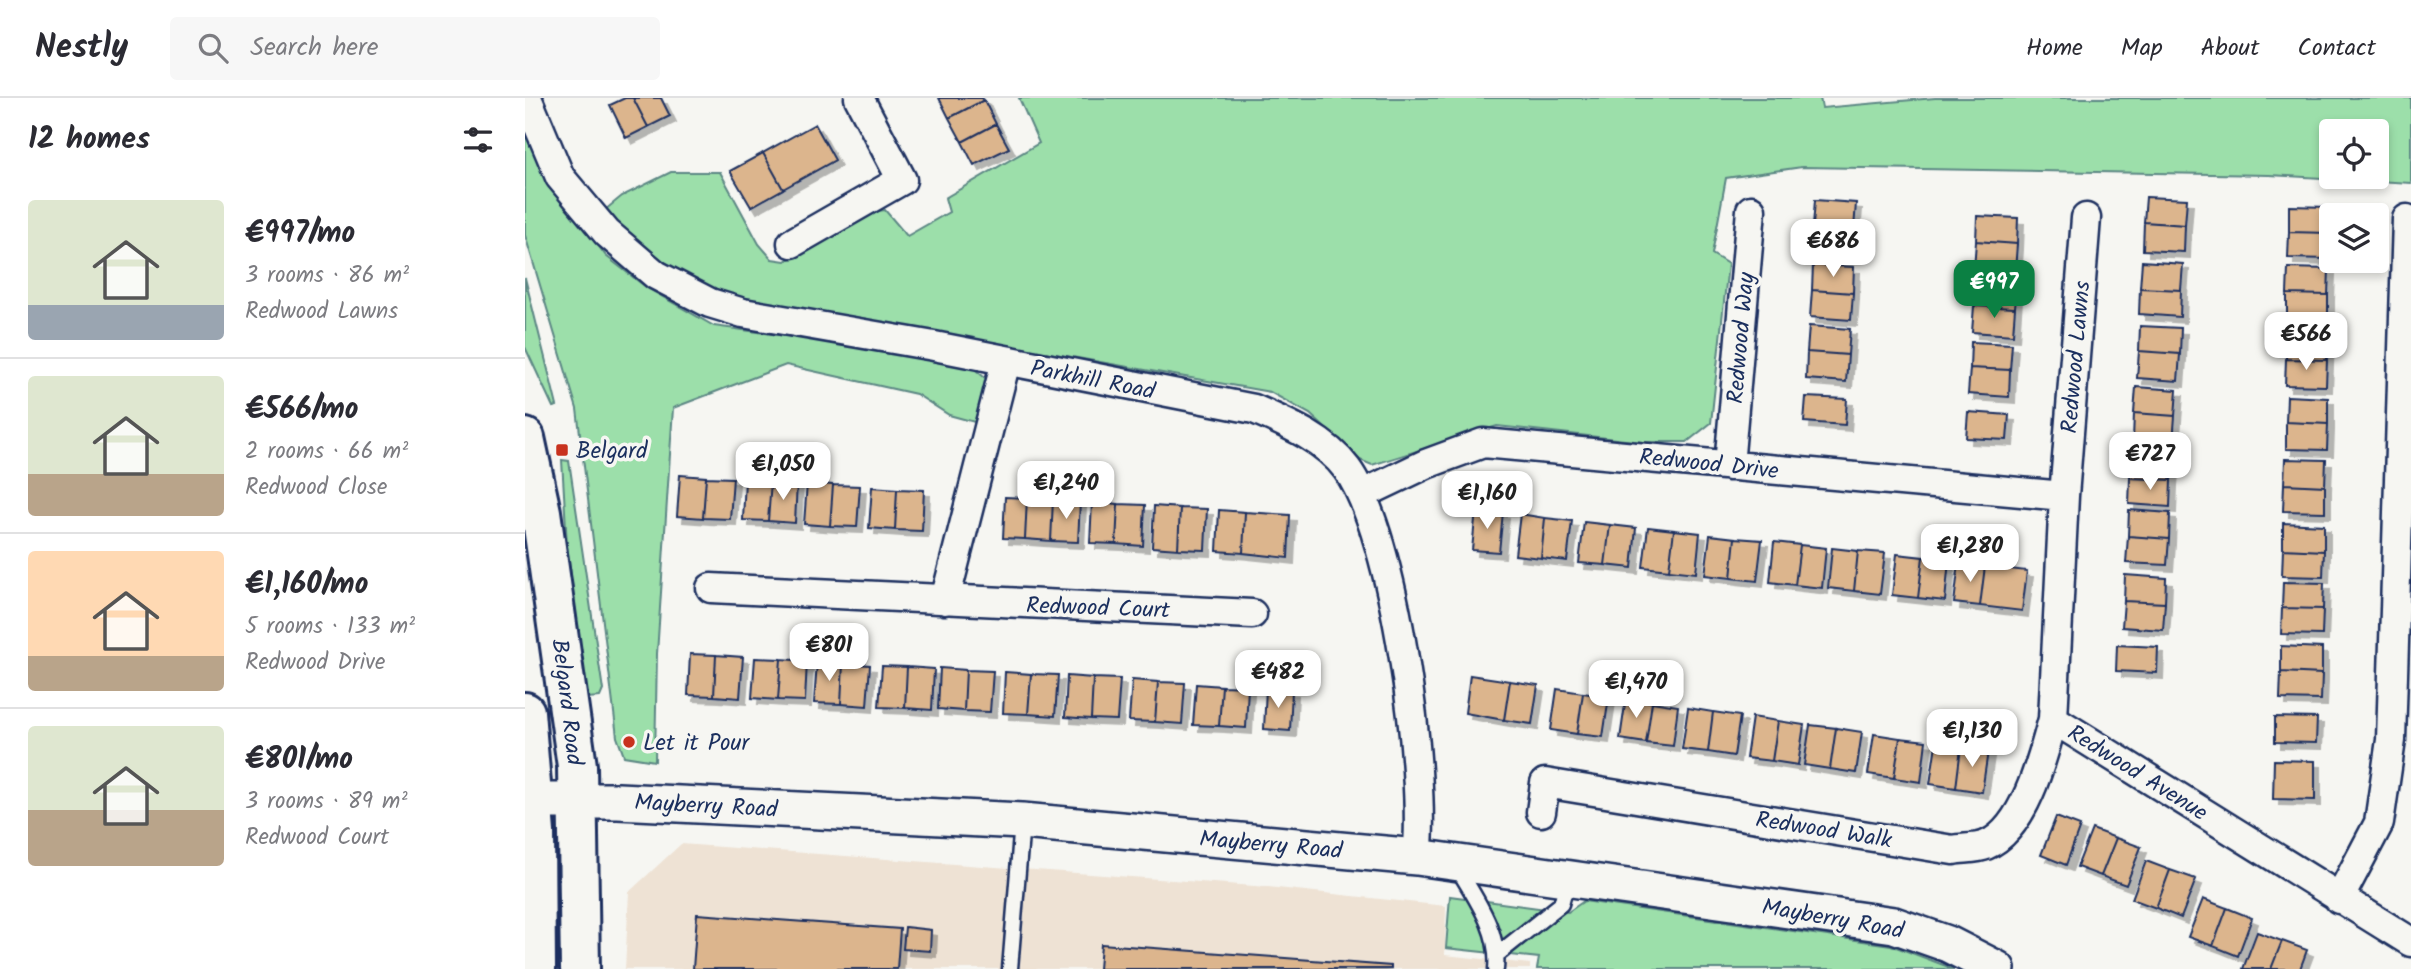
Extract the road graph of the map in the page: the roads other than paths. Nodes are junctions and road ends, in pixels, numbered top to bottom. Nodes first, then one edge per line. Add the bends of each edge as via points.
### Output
1 (527, 98) edge
2 (859, 98) edge
3 (1751, 210) dead end
4 (2086, 218) dead end
5 (2407, 219) dead end
6 (792, 243) dead end
7 (1006, 361) junction
8 (525, 438) edge
9 (1729, 466) junction
10 (1363, 494) junction
11 (2064, 496) junction
12 (711, 589) dead end
13 (945, 600) junction
14 (1252, 614) dead end
15 (525, 712) edge
16 (2053, 719) junction
17 (579, 800) junction
18 (533, 801) junction
19 (1541, 812) dead end
20 (1022, 821) junction
21 (1417, 857) junction
22 (1455, 862) junction
23 (1568, 878) junction
24 (2339, 899) junction
25 (2411, 942) edge
26 (1498, 954) junction
27 (535, 969) edge
28 (580, 969) edge
29 (1010, 969) edge
30 (1496, 969) edge
31 (1997, 969) edge

1 - 7 street, Parkhill Road via 560,177 607,233 656,275 710,303 743,313
2 - 6 street via 902,180
3 - 9 street, Redwood Way
4 - 11 street, Redwood Lawns
5 - 24 street via 2391,740 2379,823
7 - 10 street, Parkhill Road via 1254,409 1301,430 1345,466
7 - 13 street
8 - 17 main road, Belgard Road via 553,591
9 - 10 street, Redwood Drive via 1483,443
9 - 11 street, Redwood Drive
10 - 21 street, Parkhill Road via 1397,617 1414,741 1420,835
11 - 16 street, Redwood Avenue
12 - 13 street, Redwood Court
13 - 14 street, Redwood Court
15 - 18 main road, Belgard Road
16 - 19 street, Redwood Walk via 2039,770 2014,821 1986,845 1953,850 1545,783
16 - 24 street, Redwood Avenue
17 - 18 street, Mayberry Road
17 - 20 street, Mayberry Road
17 - 28 main road, Belgard Road
18 - 27 main road, Belgard Road
20 - 21 street, Mayberry Road
20 - 29 lane
21 - 22 street, Mayberry Road
22 - 23 street, Mayberry Road
22 - 26 lane via 1489,923
23 - 26 lane via 1561,904
23 - 31 street, Mayberry Road via 1894,925 1948,944
24 - 25 street, Redwood Avenue
26 - 30 lane

